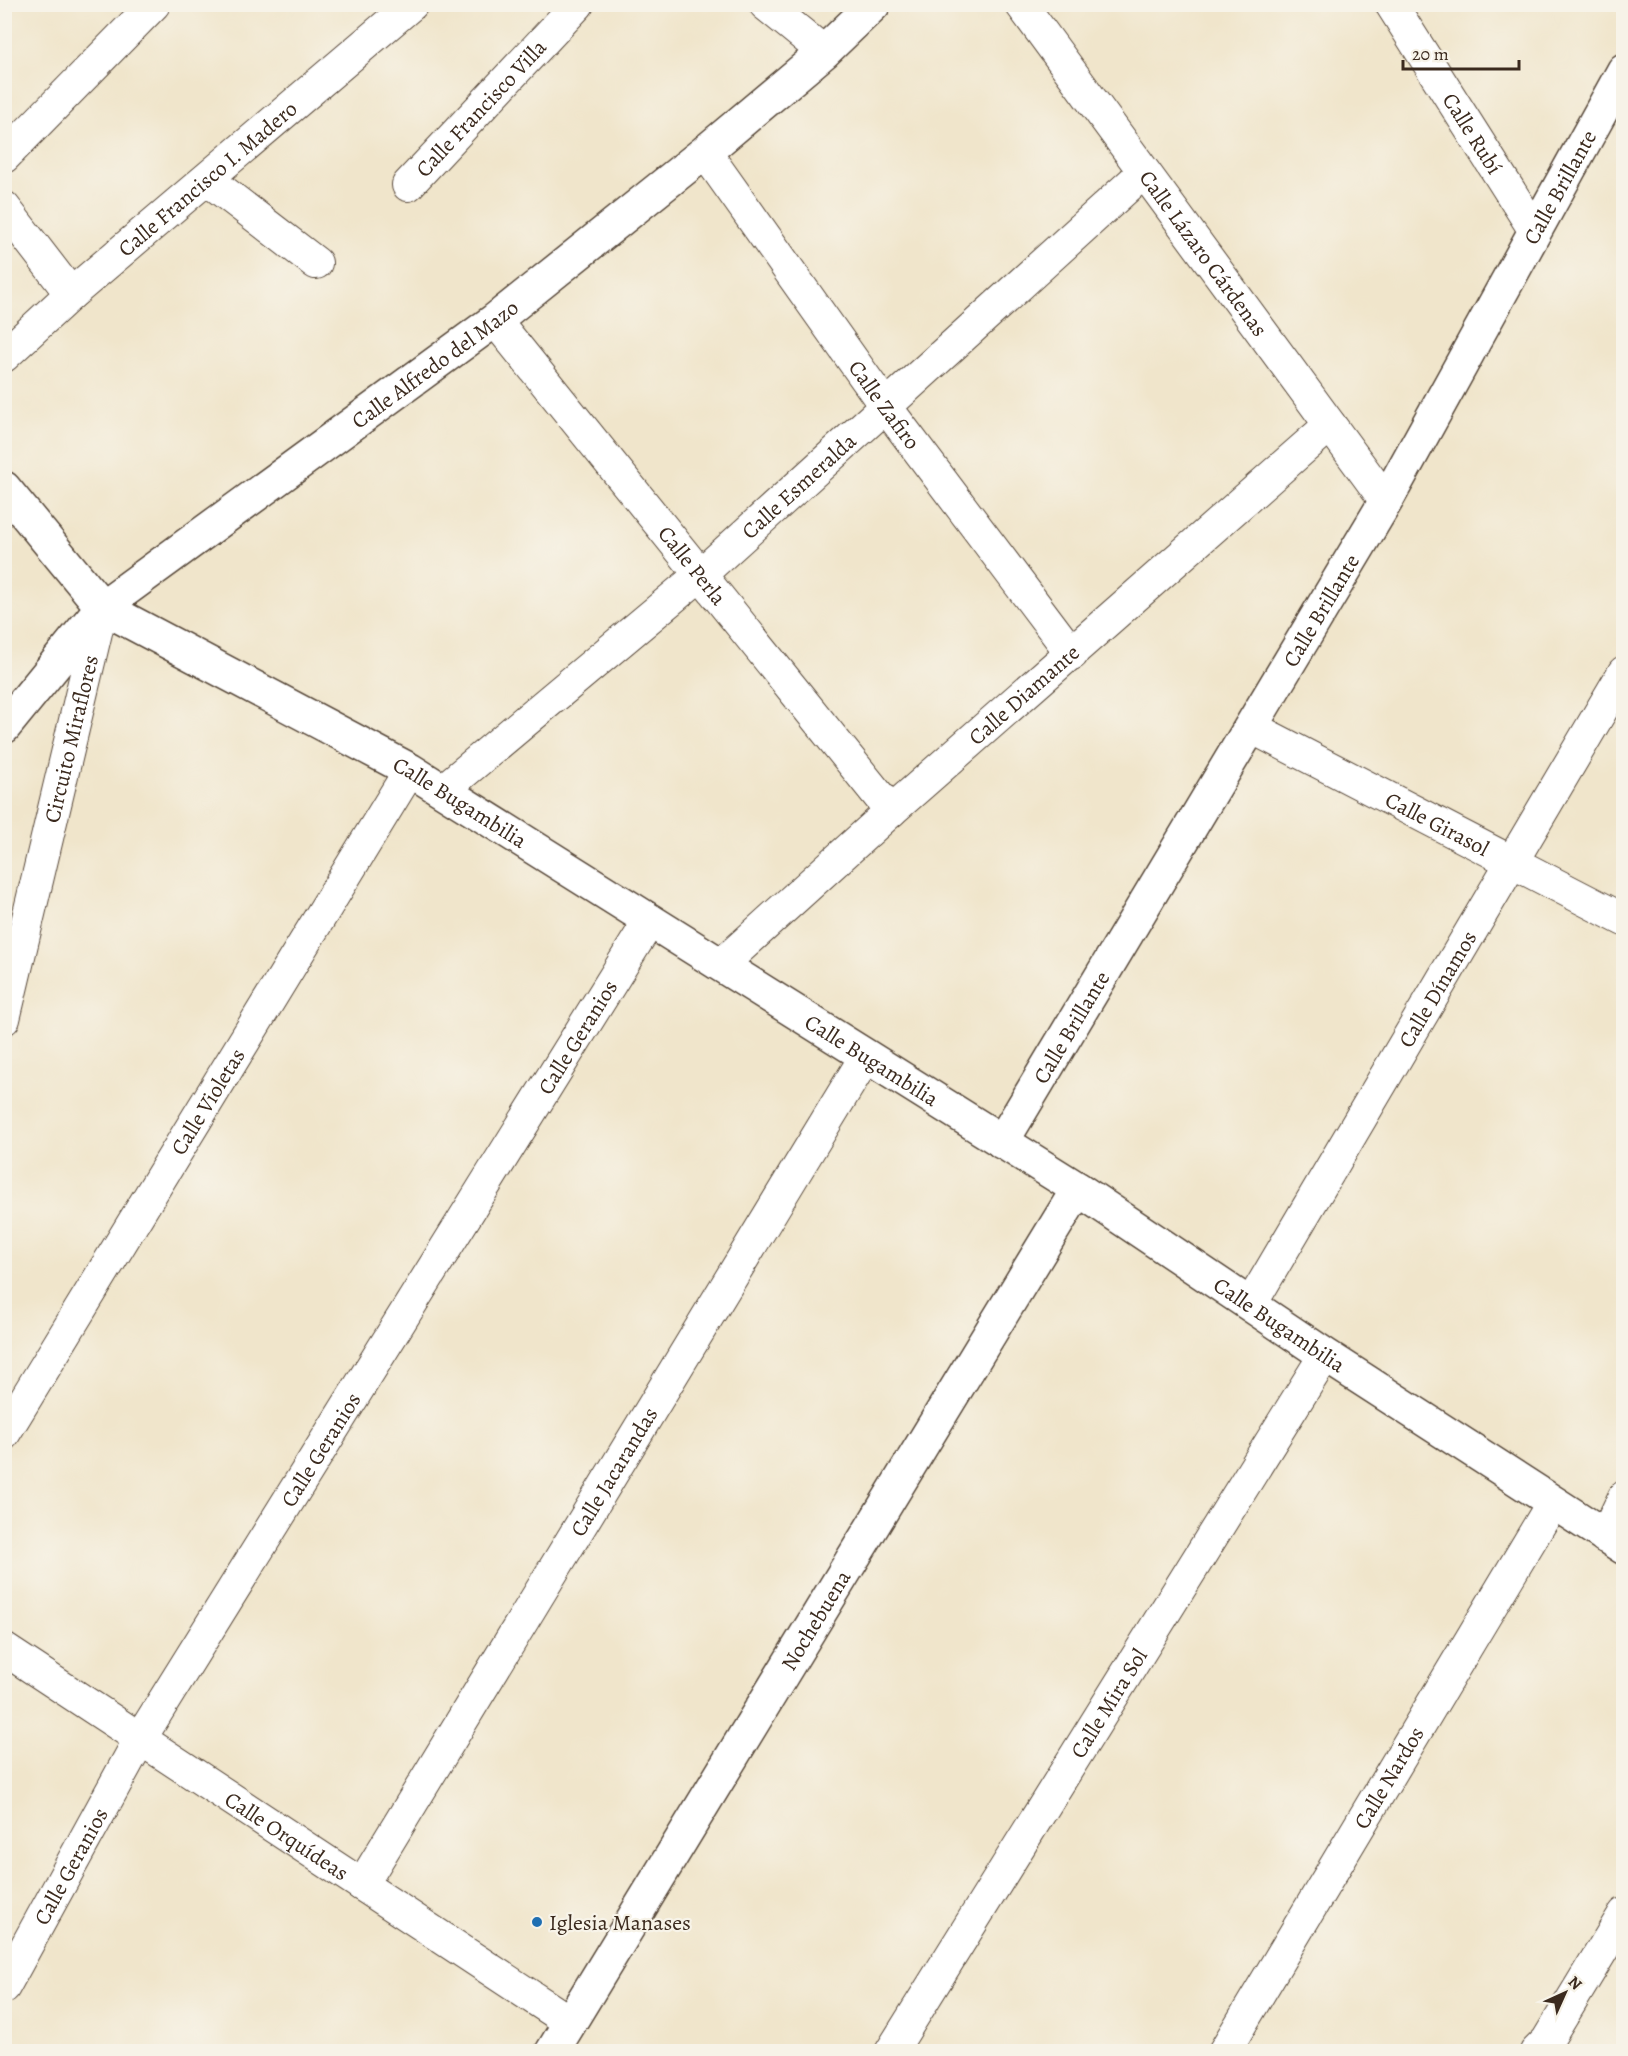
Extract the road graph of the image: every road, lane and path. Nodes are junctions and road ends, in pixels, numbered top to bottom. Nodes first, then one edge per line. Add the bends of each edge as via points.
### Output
1 (154, 4) edge
2 (412, 4) edge
3 (578, 4) edge
4 (765, 4) edge
5 (874, 4) edge
6 (1021, 4) edge
7 (1391, 4) edge
8 (824, 52) junction
9 (1623, 70) edge
10 (705, 152) junction
11 (4, 156) edge
12 (1144, 172) junction
13 (207, 178) junction
14 (408, 185) dead end
15 (4, 207) edge
16 (1535, 231) junction
17 (316, 263) dead end
18 (71, 294) junction
19 (495, 320) junction
20 (4, 356) edge
21 (886, 407) junction
22 (1330, 425) junction
23 (4, 488) edge
24 (1386, 501) junction
25 (700, 575) junction
26 (102, 607) junction
27 (1072, 654) junction
28 (1623, 672) edge
29 (4, 727) edge
30 (1251, 727) junction
31 (410, 770) junction
32 (443, 790) junction
33 (891, 812) junction
34 (1511, 864) junction
35 (650, 920) junction
36 (1623, 920) edge
37 (721, 965) junction
38 (4, 1019) edge
39 (866, 1056) junction
40 (1002, 1142) junction
41 (1078, 1189) junction
42 (1251, 1304) junction
43 (1325, 1355) junction
44 (4, 1434) edge
45 (1623, 1497) edge
46 (1552, 1504) junction
47 (1614, 1543) edge
48 (4, 1649) edge
49 (140, 1739) junction
50 (362, 1885) junction
51 (1623, 1914) edge
52 (4, 1988) edge
53 (570, 2022) junction
54 (552, 2052) edge
55 (891, 2052) edge
56 (1224, 2052) edge
57 (1536, 2052) edge

1 - 11 street
2 - 13 street, Calle Francisco I. Madero
3 - 14 street, Calle Francisco Villa
4 - 8 street
5 - 8 street, Calle Alfredo del Mazo
6 - 12 street, Calle Lázaro Cárdenas
7 - 16 street, Calle Rubí
8 - 10 street, Calle Alfredo del Mazo
9 - 16 street, Calle Brillante
10 - 19 street, Calle Alfredo del Mazo
10 - 21 street, Calle Zafiro
12 - 21 street, Calle Esmeralda
12 - 22 street, Calle Lázaro Cárdenas
13 - 17 street
13 - 18 street, Calle Francisco I. Madero
15 - 18 street
16 - 24 street, Calle Brillante
18 - 20 street, Calle Francisco I. Madero
19 - 25 street, Calle Perla
19 - 26 street, Calle Alfredo del Mazo
21 - 25 street, Calle Esmeralda
21 - 27 street, Calle Zafiro
22 - 24 street, Calle Lázaro Cárdenas
22 - 27 street, Calle Diamante
23 - 26 street
24 - 30 street, Calle Brillante
25 - 32 street, Calle Esmeralda
25 - 33 street, Calle Perla
26 - 29 street, Calle Alfredo del Mazo
26 - 31 street, Calle Bugambilia
26 - 38 street, Circuito Miraflores
27 - 33 street, Calle Diamante
28 - 34 street, Calle Dínamos
30 - 34 street, Calle Girasol
30 - 40 street, Calle Brillante
31 - 32 street, Calle Bugambilia
31 - 44 street, Calle Violetas
32 - 35 street, Calle Bugambilia
33 - 37 street, Calle Diamante
34 - 36 street, Calle Girasol
34 - 42 street, Calle Dínamos
35 - 37 street, Calle Bugambilia
35 - 49 street, Calle Geranios
37 - 39 street, Calle Bugambilia
39 - 40 street, Calle Bugambilia
39 - 50 street, Calle Jacarandas
40 - 41 street, Calle Bugambilia
41 - 42 street, Calle Bugambilia
41 - 53 street, Nochebuena
42 - 43 street, Calle Bugambilia
43 - 46 street, Calle Bugambilia
43 - 55 street, Calle Mira Sol
45 - 47 street
46 - 47 street, Calle Bugambilia
46 - 56 street, Calle Nardos
48 - 49 street, Calle Orquídeas
49 - 50 street, Calle Orquídeas
49 - 52 street, Calle Geranios
50 - 53 street, Calle Orquídeas
51 - 57 street via 1548,2040
53 - 54 street, Nochebuena

